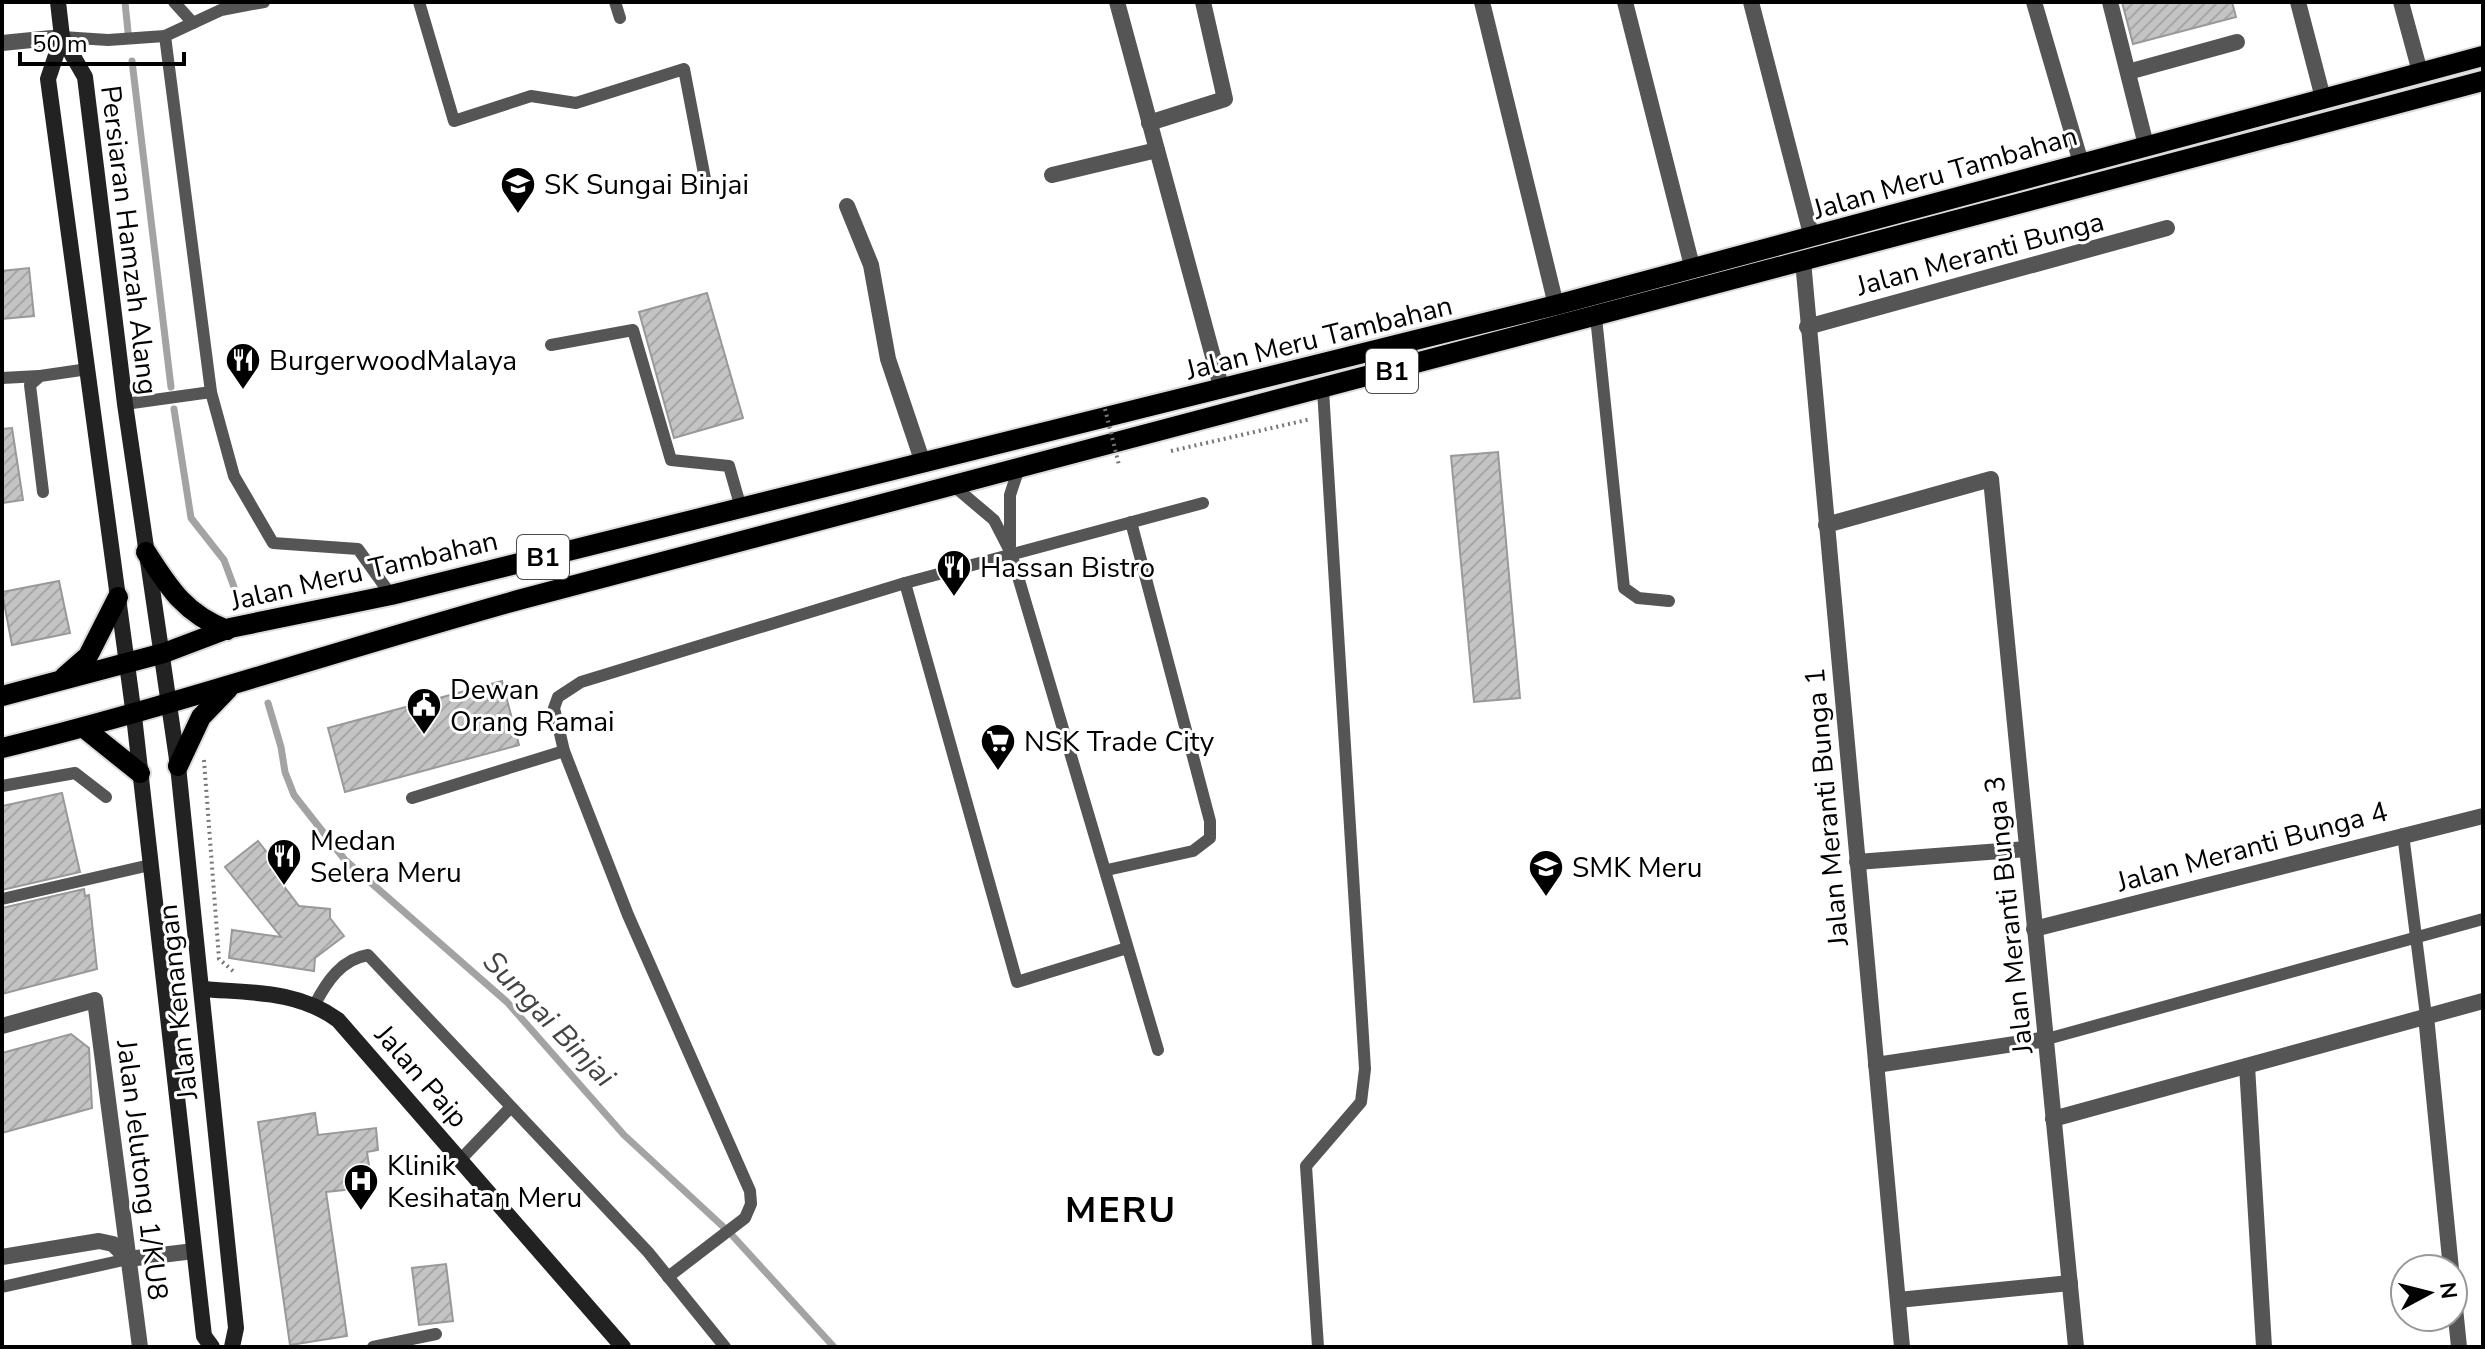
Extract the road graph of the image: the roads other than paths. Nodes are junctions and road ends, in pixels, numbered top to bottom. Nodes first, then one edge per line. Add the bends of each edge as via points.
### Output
1 (58, 2) edge
2 (174, 2) edge
3 (264, 2) edge
4 (419, 2) edge
5 (615, 2) edge
6 (1117, 2) edge
7 (1203, 2) edge
8 (1482, 2) edge
9 (1625, 2) edge
10 (1751, 2) edge
11 (2034, 2) edge
12 (2110, 2) edge
13 (2298, 2) edge
14 (2401, 2) edge
15 (620, 18) dead end
16 (193, 23) junction
17 (165, 36) junction
18 (62, 37) junction
19 (2237, 42) dead end
20 (2, 43) edge
21 (2483, 56) edge
22 (2128, 72) junction
23 (2420, 72) junction
24 (2483, 81) edge
25 (2323, 98) junction
26 (1149, 123) junction
27 (2146, 145) junction
28 (1157, 150) junction
29 (2081, 163) junction
30 (1052, 175) dead end
31 (706, 184) dead end
32 (847, 206) dead end
33 (2167, 228) dead end
34 (1812, 238) junction
35 (1803, 261) junction
36 (1693, 270) junction
37 (1556, 305) junction
38 (1596, 317) junction
39 (1807, 327) junction
40 (551, 345) dead end
41 (88, 369) junction
42 (40, 376) junction
43 (2, 378) edge
44 (1222, 390) junction
45 (1323, 390) junction
46 (206, 393) junction
47 (125, 404) junction
48 (923, 463) junction
49 (1018, 471) junction
50 (955, 487) junction
51 (43, 492) dead end
52 (1203, 503) dead end
53 (741, 508) junction
54 (1131, 522) junction
55 (1826, 525) junction
56 (146, 552) junction
57 (1011, 553) junction
58 (905, 583) junction
59 (391, 595) junction
60 (118, 597) junction
61 (1669, 601) dead end
62 (228, 629) junction
63 (164, 653) junction
64 (127, 662) junction
65 (61, 680) junction
66 (236, 683) junction
67 (2, 696) edge
68 (171, 705) junction
69 (134, 716) junction
70 (84, 728) junction
71 (2, 748) edge
72 (564, 751) junction
73 (178, 766) junction
74 (140, 773) junction
75 (2, 786) edge
76 (106, 797) dead end
77 (412, 798) dead end
78 (2483, 816) edge
79 (2403, 834) junction
80 (2027, 849) junction
81 (1857, 862) junction
82 (150, 865) junction
83 (1107, 870) junction
84 (2, 899) edge
85 (2483, 919) edge
86 (2034, 929) junction
87 (2416, 939) junction
88 (1127, 948) junction
89 (202, 989) junction
90 (2483, 1001) edge
91 (315, 1004) junction
92 (2426, 1016) junction
93 (2, 1026) edge
94 (2047, 1039) junction
95 (1158, 1050) dead end
96 (1876, 1065) junction
97 (2247, 1066) junction
98 (511, 1107) junction
99 (2053, 1119) junction
100 (460, 1160) junction
101 (194, 1251) junction
102 (2449, 1253) edge
103 (2, 1257) edge
104 (128, 1259) junction
105 (668, 1277) junction
106 (2070, 1283) junction
107 (2, 1287) edge
108 (1898, 1300) junction
109 (436, 1334) dead end
110 (140, 1347) edge
111 (212, 1347) edge
112 (232, 1347) edge
113 (373, 1347) edge
114 (623, 1347) edge
115 (725, 1347) edge
116 (1318, 1347) edge
117 (1902, 1347) edge
118 (2076, 1347) edge
119 (2264, 1347) edge

1 - 18 street
2 - 16 lane
3 - 16 lane via 221,10
4 - 31 lane via 454,121 531,96 576,103 684,69
5 - 15 lane
6 - 26 street
7 - 26 street via 1225,99
8 - 37 street
9 - 36 street
10 - 34 street
11 - 29 street
12 - 22 street
13 - 25 street
14 - 23 street
16 - 17 lane
17 - 18 lane
17 - 46 lane
18 - 20 street
18 - 41 street, Persiaran Hamzah Alang via 48,79
18 - 47 street, Persiaran Hamzah Alang via 85,77
19 - 22 street
21 - 23 main road, Jalan Meru Tambahan / B1
22 - 27 street
23 - 25 main road, Jalan Meru Tambahan / B1
24 - 35 main road, Jalan Meru Tambahan / B1
25 - 27 main road, Jalan Meru Tambahan / B1
26 - 28 street
27 - 29 main road, Jalan Meru Tambahan / B1
28 - 30 street
28 - 44 street
29 - 34 main road, Jalan Meru Tambahan / B1
32 - 48 street via 871,265 888,359
33 - 39 street, Jalan Meranti Bunga
34 - 36 main road, Jalan Meru Tambahan / B1
35 - 38 main road, Jalan Meru Tambahan / B1
35 - 39 street, Jalan Meranti Bunga 1
36 - 37 main road, Jalan Meru Tambahan / B1
37 - 44 main road, Jalan Meru Tambahan / B1
38 - 45 main road, Jalan Meru Tambahan / B1
38 - 61 lane via 1624,588 1638,598
39 - 55 street, Jalan Meranti Bunga 1
40 - 53 lane via 633,330 671,460 729,466
41 - 42 lane
41 - 60 street, Persiaran Hamzah Alang
42 - 43 lane
42 - 51 lane via 30,385 29,396
44 - 48 main road, Jalan Meru Tambahan / B1
45 - 49 main road, Jalan Meru Tambahan / B1
45 - 116 lane via 1365,1069 1361,1102 1306,1166
46 - 47 lane
46 - 59 lane via 234,476 273,543 358,549
47 - 56 street, Persiaran Hamzah Alang
48 - 53 main road, Jalan Meru Tambahan / B1
49 - 50 main road, Jalan Meru Tambahan / B1
49 - 57 lane via 1010,495
50 - 57 lane via 994,520
50 - 66 main road, Jalan Meru Tambahan / B1 via 507,603
52 - 54 lane
53 - 59 main road, Jalan Meru Tambahan / B1
54 - 57 lane
54 - 83 lane via 1210,821 1210,838 1193,851
55 - 80 street, Jalan Meranti Bunga 3 via 1991,479
55 - 81 street, Jalan Meranti Bunga 1
56 - 62 main road via 182,605
56 - 63 street, Persiaran Hamzah Alang
57 - 58 lane
57 - 83 lane
58 - 72 lane via 568,687 554,708
58 - 88 lane via 1017,982
59 - 62 main road, Jalan Meru Tambahan / B1
60 - 64 street, Persiaran Hamzah Alang
60 - 65 main road via 88,656
62 - 63 main road, Jalan Meru Tambahan / B1
63 - 64 main road, Jalan Meru Tambahan
63 - 68 street, Jalan Kenangan
64 - 65 main road, Jalan Meru Tambahan
64 - 69 street, Jalan Kenangan
65 - 67 main road, Jalan Meru Tambahan
66 - 68 main road, Jalan Meru Tambahan / B1
66 - 73 main road via 201,717
68 - 69 main road, Jalan Meru Tambahan
68 - 73 street, Jalan Kenangan
69 - 70 main road, Jalan Meru Tambahan
69 - 74 street, Jalan Kenangan
70 - 71 main road, Jalan Meru Tambahan
70 - 74 main road
72 - 77 lane
72 - 105 lane via 628,915 750,1191 745,1218
73 - 89 street, Jalan Kenangan
74 - 82 street, Jalan Kenangan
75 - 76 lane via 75,773
78 - 79 street, Jalan Meranti Bunga 4
79 - 86 street, Jalan Meranti Bunga 4
79 - 87 lane
80 - 81 street
80 - 86 street, Jalan Meranti Bunga 3
81 - 96 street, Jalan Meranti Bunga 1
82 - 84 lane
82 - 101 street, Jalan Kenangan
83 - 88 lane
85 - 87 lane
86 - 94 street, Jalan Meranti Bunga 3
87 - 92 lane
87 - 94 lane
88 - 95 lane
89 - 91 street, Jalan Paip via 288,995
89 - 112 street, Jalan Kenangan via 236,1328
90 - 92 street
91 - 98 lane via 332,976 354,957 368,955
91 - 100 street, Jalan Paip via 338,1020
92 - 97 street
92 - 102 street
93 - 104 street, Jalan Jelutong 1/KU8 via 95,1000
94 - 96 street
94 - 99 street, Jalan Meranti Bunga 3
96 - 108 street, Jalan Meranti Bunga 1
97 - 99 street
97 - 119 street
98 - 100 lane
98 - 105 lane
99 - 106 street, Jalan Meranti Bunga 3
100 - 114 street, Jalan Paip
101 - 104 street
101 - 111 street, Jalan Kenangan via 204,1336
103 - 104 street via 99,1241 113,1244
104 - 107 lane
104 - 110 street, Jalan Jelutong 1/KU8
105 - 115 lane
106 - 108 street
106 - 118 street, Jalan Meranti Bunga 3
108 - 117 street, Jalan Meranti Bunga 1
109 - 113 lane

